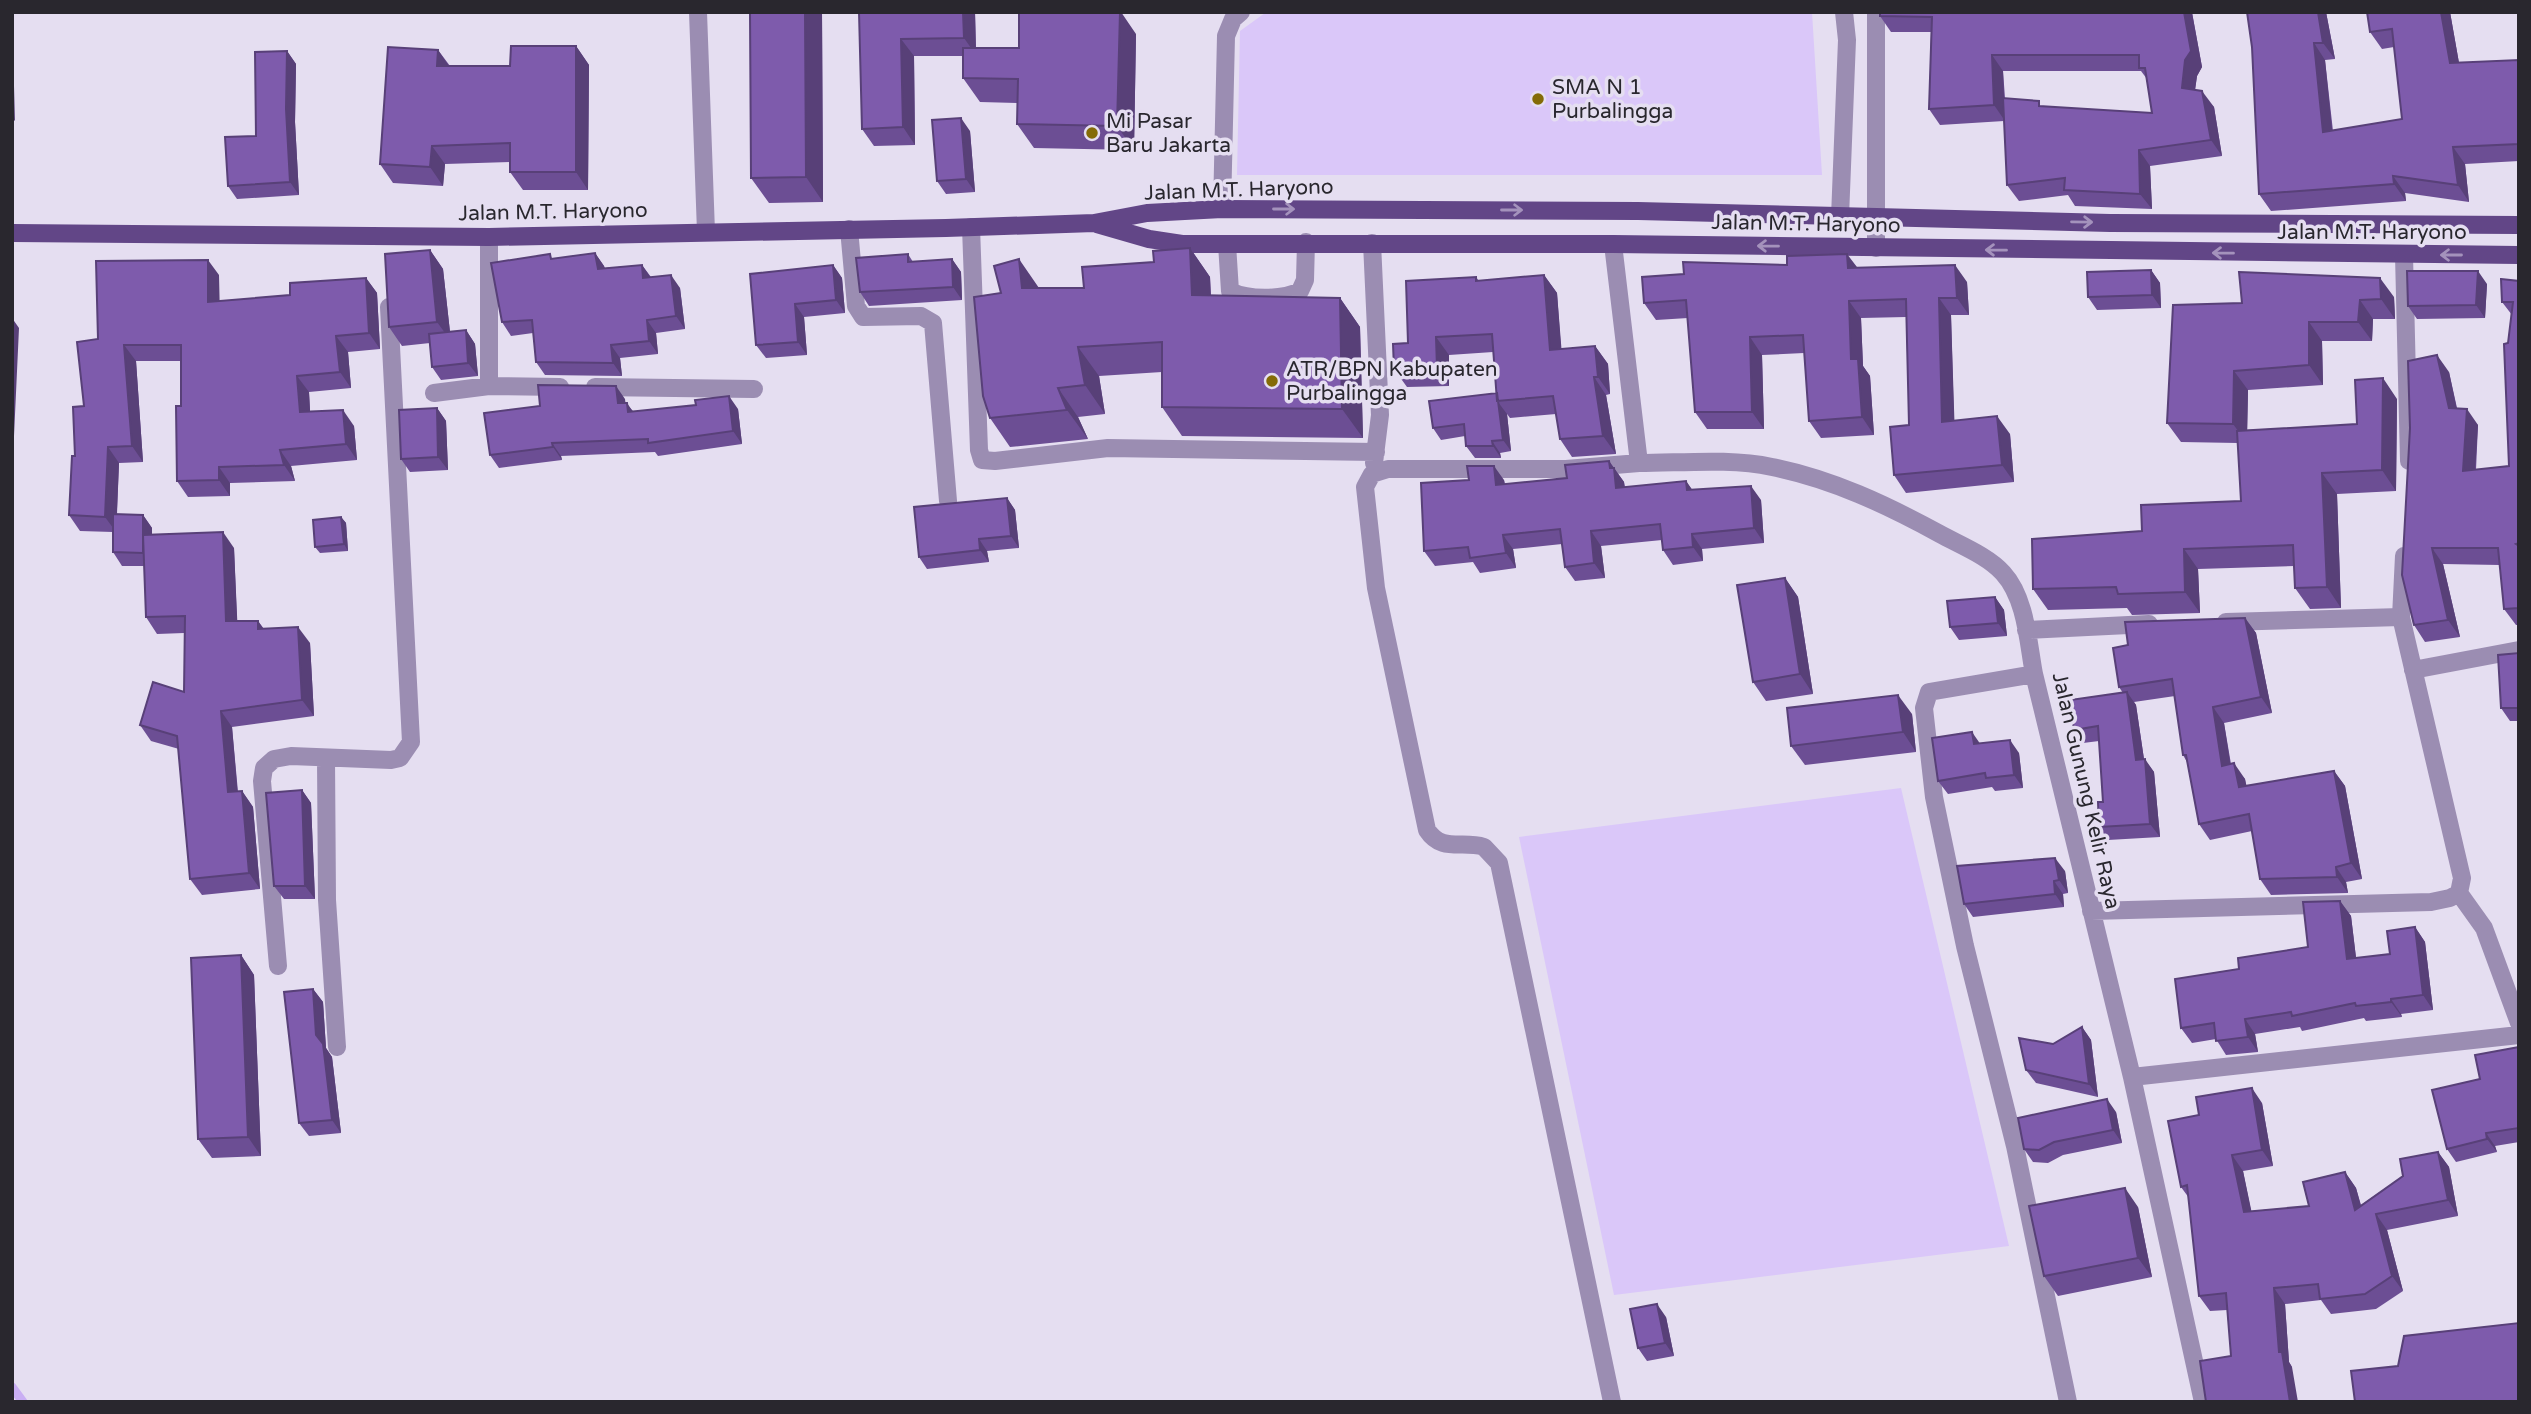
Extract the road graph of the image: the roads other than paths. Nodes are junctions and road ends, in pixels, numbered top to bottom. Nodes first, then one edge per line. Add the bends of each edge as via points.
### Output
1 (698, 12) edge
2 (1241, 12) edge
3 (1844, 12) edge
4 (1875, 12) edge
5 (1222, 209) junction
6 (1840, 217) junction
7 (1876, 218) junction
8 (1094, 223) junction
9 (2519, 225) edge
10 (971, 227) junction
11 (849, 229) junction
12 (706, 232) junction
13 (12, 233) edge
14 (489, 237) junction
15 (1306, 242) junction
16 (1371, 243) junction
17 (1227, 244) junction
18 (1613, 244) junction
19 (1876, 248) junction
20 (2404, 255) junction
21 (2519, 255) edge
22 (388, 290) edge
23 (489, 386) junction
24 (754, 388) dead end
25 (434, 393) dead end
26 (1376, 452) junction
27 (1639, 463) junction
28 (1373, 474) junction
29 (2408, 484) edge
30 (948, 501) edge
31 (2405, 537) edge
32 (2401, 617) junction
33 (2212, 622) edge
34 (2171, 623) edge
35 (2026, 630) junction
36 (2519, 650) edge
37 (2413, 670) junction
38 (2034, 674) junction
39 (326, 759) junction
40 (2459, 893) junction
41 (2091, 911) junction
42 (278, 966) dead end
43 (2519, 1023) edge
44 (2519, 1035) edge
45 (337, 1047) dead end
46 (2132, 1077) junction
47 (1612, 1402) edge
48 (2068, 1402) edge
49 (2203, 1402) edge

1 - 12 street
2 - 5 street via 1226,36
3 - 6 street via 1847,40
4 - 7 street
5 -> 6 main road, Jalan M.T. Haryono
5 - 8 main road, Jalan M.T. Haryono via 1147,213
6 - 7 main road, Jalan M.T. Haryono
7 -> 9 main road, Jalan M.T. Haryono
7 - 19 street
8 - 10 main road, Jalan M.T. Haryono
8 - 17 main road, Jalan M.T. Haryono via 1149,239
10 - 11 main road, Jalan M.T. Haryono
10 - 26 street via 982,460 1108,448
11 - 12 main road, Jalan M.T. Haryono
11 - 30 street via 856,306 863,317 921,316 933,323
12 - 14 main road, Jalan M.T. Haryono
13 - 14 main road, Jalan M.T. Haryono via 385,244
14 - 23 street
15 - 16 main road, Jalan M.T. Haryono
15 - 17 main road, Jalan M.T. Haryono
15 - 17 street via 1305,280 1291,296 1240,296 1230,291
16 - 18 main road, Jalan M.T. Haryono
16 - 26 street via 1380,415
19 -> 18 main road, Jalan M.T. Haryono
18 - 27 street
20 -> 19 main road, Jalan M.T. Haryono
21 -> 20 main road, Jalan M.T. Haryono
20 - 29 street
22 - 39 street via 412,734 400,758
23 - 24 street
23 - 25 street
26 - 28 street
27 - 28 street, Jalan Gunung Kelir Raya via 1566,469 1400,468
27 - 35 street, Jalan Gunung Kelir Raya via 1770,466 1868,498 2003,572
28 - 47 street via 1364,486 1374,575 1427,830 1437,842 1450,846 1484,847 1499,863
31 - 32 street
32 - 33 street
32 - 37 street
34 - 35 street
35 - 38 street, Jalan Gunung Kelir Raya
36 - 37 street
37 - 40 street via 2462,878
38 - 41 street, Jalan Gunung Kelir Raya
38 - 48 street via 1929,692 1924,708 1942,838 2015,1146
39 - 42 street via 292,756 274,759 264,768
39 - 45 street via 327,900
40 - 41 street via 2431,902
40 - 43 street via 2484,928
41 - 46 street, Jalan Gunung Kelir Raya
44 - 46 street
46 - 49 street, Jalan Gunung Kelir Raya

